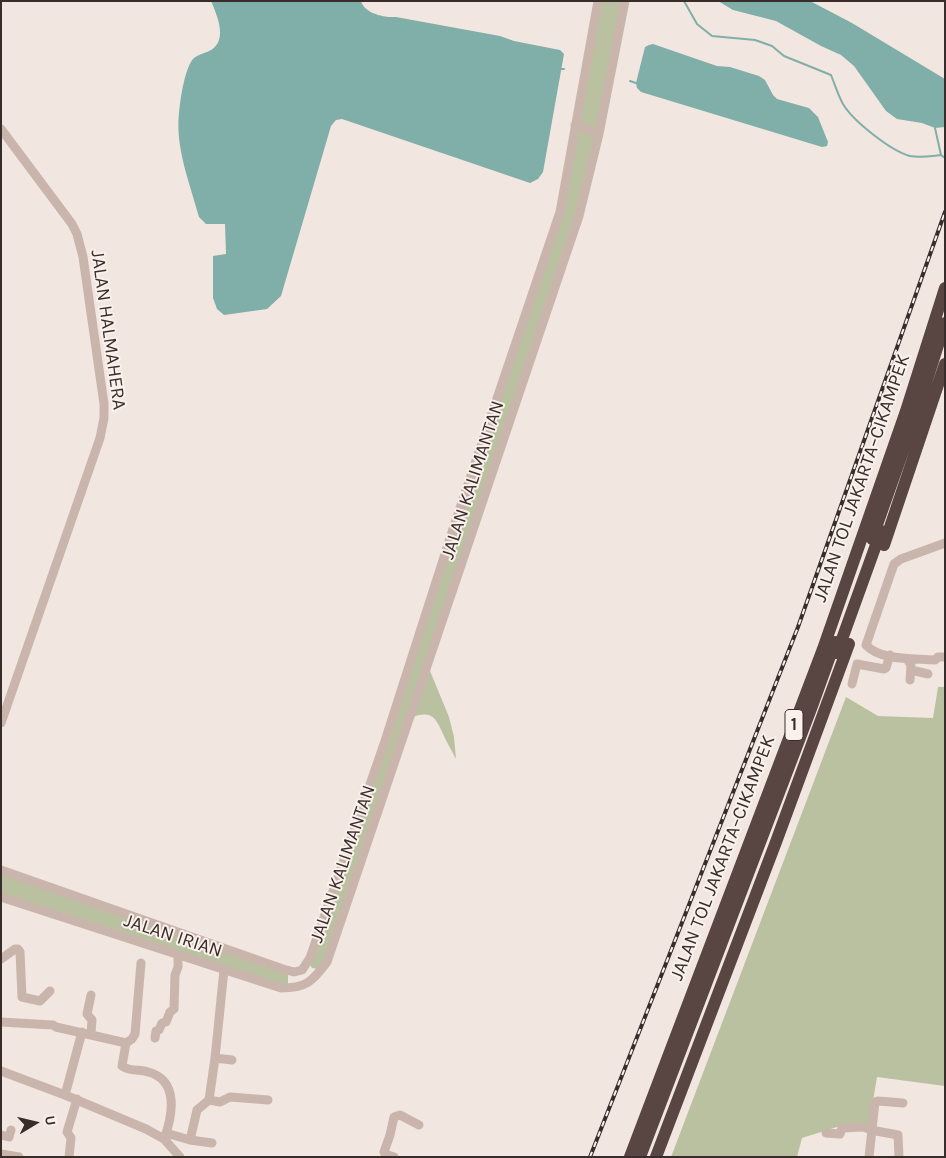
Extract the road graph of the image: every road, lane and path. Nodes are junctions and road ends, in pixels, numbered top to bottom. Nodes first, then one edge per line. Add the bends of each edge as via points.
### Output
1 (598, 1) edge
2 (625, 1) edge
3 (575, 125) junction
4 (1, 129) edge
5 (599, 134) junction
6 (945, 288) edge
7 (945, 323) edge
8 (945, 342) edge
9 (945, 364) edge
10 (454, 526) junction
11 (472, 533) junction
12 (945, 543) edge
13 (890, 655) junction
14 (945, 657) edge
15 (907, 659) junction
16 (911, 670) junction
17 (928, 674) dead end
18 (910, 680) dead end
19 (852, 684) dead end
20 (1, 723) edge
21 (1, 870) edge
22 (1, 897) edge
23 (178, 956) junction
24 (310, 958) junction
25 (1, 959) edge
26 (327, 962) junction
27 (141, 963) dead end
28 (224, 970) junction
29 (284, 970) junction
30 (281, 988) junction
31 (50, 990) dead end
32 (91, 995) dead end
33 (1, 1022) edge
34 (87, 1033) junction
35 (155, 1038) dead end
36 (126, 1043) junction
37 (216, 1058) junction
38 (232, 1060) dead end
39 (1, 1072) edge
40 (65, 1095) junction
41 (76, 1099) junction
42 (209, 1100) junction
43 (268, 1100) dead end
44 (903, 1103) dead end
45 (419, 1125) dead end
46 (11, 1130) dead end
47 (870, 1130) junction
48 (826, 1133) dead end
49 (1, 1135) edge
50 (165, 1136) junction
51 (190, 1140) junction
52 (212, 1143) dead end
53 (1, 1154) edge
54 (19, 1157) edge
55 (69, 1157) edge
56 (180, 1157) edge
57 (394, 1157) edge
58 (630, 1157) edge
59 (640, 1157) edge
60 (647, 1157) edge
61 (656, 1157) edge
62 (869, 1157) edge
63 (899, 1157) edge

1 - 3 street, JALAN KALIMANTAN
2 - 5 street, JALAN KALIMANTAN
3 - 5 street
3 - 10 street, JALAN KALIMANTAN via 560,212
4 - 20 street, JALAN HALMAHERA via 77,234 83,257 104,418 100,438
5 - 11 street, JALAN KALIMANTAN via 579,216
6 - 58 highway, JALAN TOL JAKARTA–CIKAMPEK / 1 via 823,650
7 - 59 highway, 1 via 812,706
8 - 60 highway, 1 via 875,548
9 - 61 highway, 1 via 842,662
10 - 11 street
10 - 24 street, JALAN KALIMANTAN via 385,741
11 - 26 street, JALAN KALIMANTAN
12 - 13 street via 898,561 892,567 866,645 876,652
13 - 15 street
13 - 19 street via 886,668 857,664
14 - 15 street
15 - 16 street
16 - 17 street
16 - 18 street
21 - 29 street, JALAN IRIAN
22 - 23 street, JALAN IRIAN
23 - 28 street, JALAN IRIAN
23 - 35 street via 174,1009 156,1031
24 - 26 street via 309,963 314,968 319,969
24 - 29 street via 302,970
25 - 31 street via 15,950 20,952 22,997 40,1000
26 - 30 street, JALAN IRIAN via 307,984
27 - 36 street via 135,1034
28 - 30 street, JALAN IRIAN
28 - 37 street
29 - 30 street via 288,973 289,982
32 - 34 street via 87,1014 92,1020
33 - 34 street via 54,1025
34 - 36 street
34 - 40 street
36 - 50 street via 122,1066 151,1072 169,1086 171,1104
37 - 38 street
37 - 42 street
39 - 40 street
40 - 41 street
41 - 50 street
41 - 55 street via 67,1132 71,1138
42 - 43 street via 220,1102 230,1097
42 - 51 street via 197,1110
44 - 47 street via 876,1101
45 - 57 street via 400,1115 394,1117 384,1152
46 - 49 street via 9,1137
47 - 48 street via 843,1127 841,1134
47 - 62 street
47 - 63 street via 898,1135
50 - 51 street
50 - 56 street
51 - 52 street
53 - 54 street

